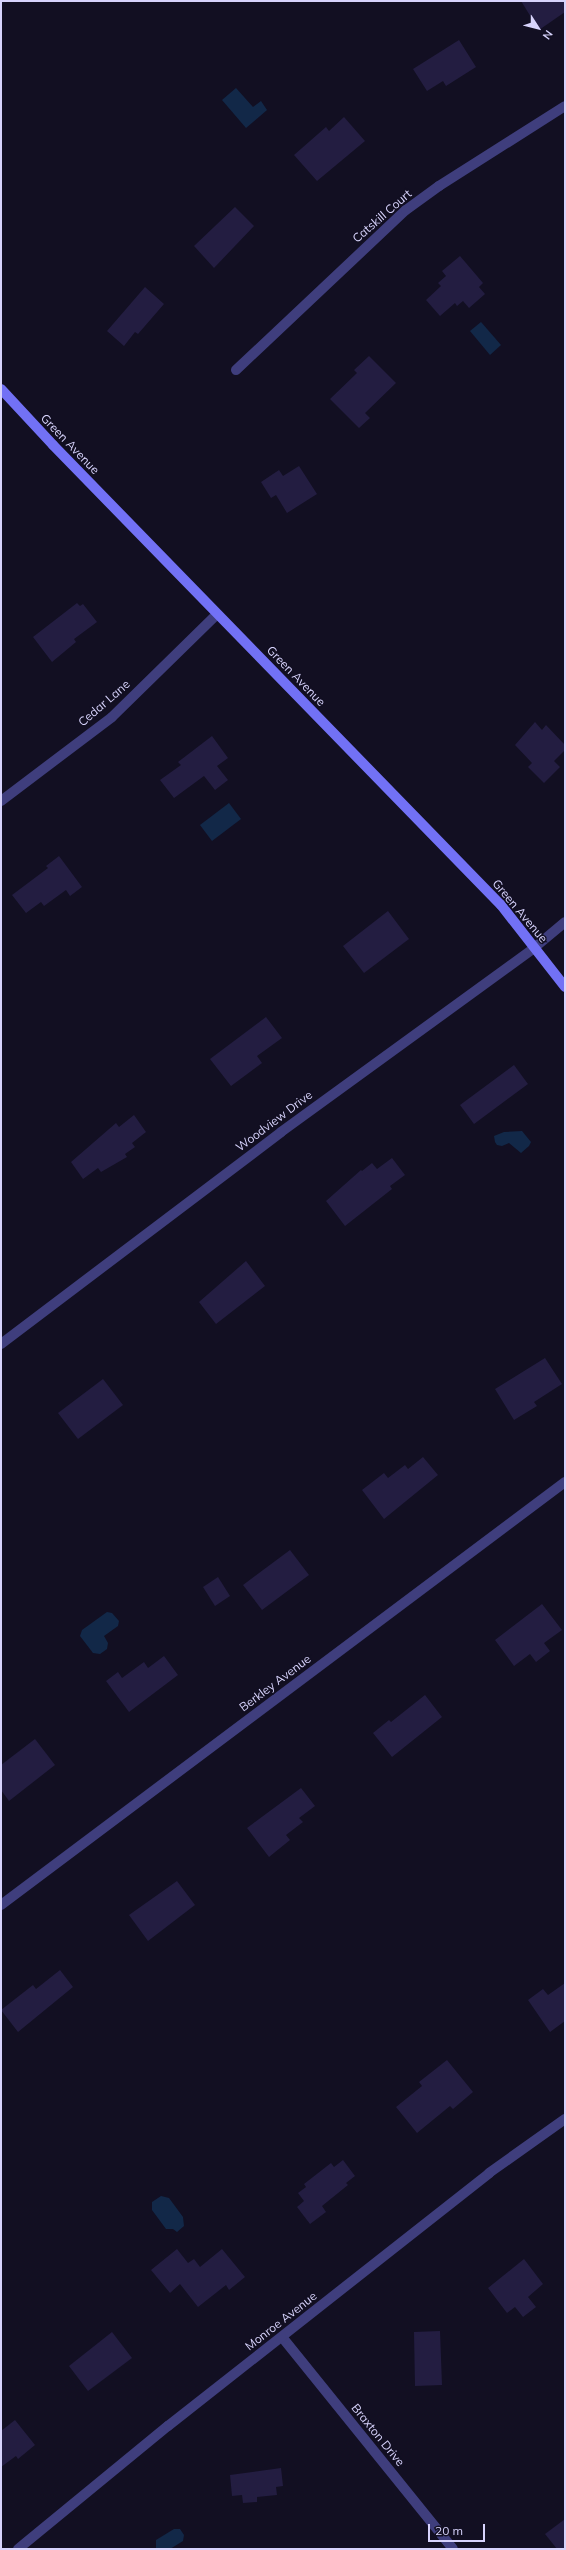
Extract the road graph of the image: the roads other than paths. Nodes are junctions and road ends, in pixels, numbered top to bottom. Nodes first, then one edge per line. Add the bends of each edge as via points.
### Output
1 (565, 106) edge
2 (236, 370) dead end
3 (1, 389) edge
4 (217, 614) junction
5 (1, 802) edge
6 (565, 922) edge
7 (534, 948) junction
8 (565, 987) edge
9 (1, 1344) edge
10 (565, 1482) edge
11 (1, 1904) edge
12 (565, 2119) edge
13 (282, 2337) junction
14 (18, 2549) edge
15 (453, 2549) edge

1 - 2 street, Catskill Court via 439,186 406,210
3 - 4 street, Green Avenue
4 - 5 street, Cedar Lane via 112,716
4 - 7 street, Green Avenue via 501,905
6 - 7 street, Woodview Drive
7 - 8 street, Green Avenue
7 - 9 street, Woodview Drive via 281,1132
10 - 11 street, Berkley Avenue
12 - 13 street, Monroe Avenue via 489,2173
13 - 14 street, Monroe Avenue
13 - 15 street, Braxton Drive

